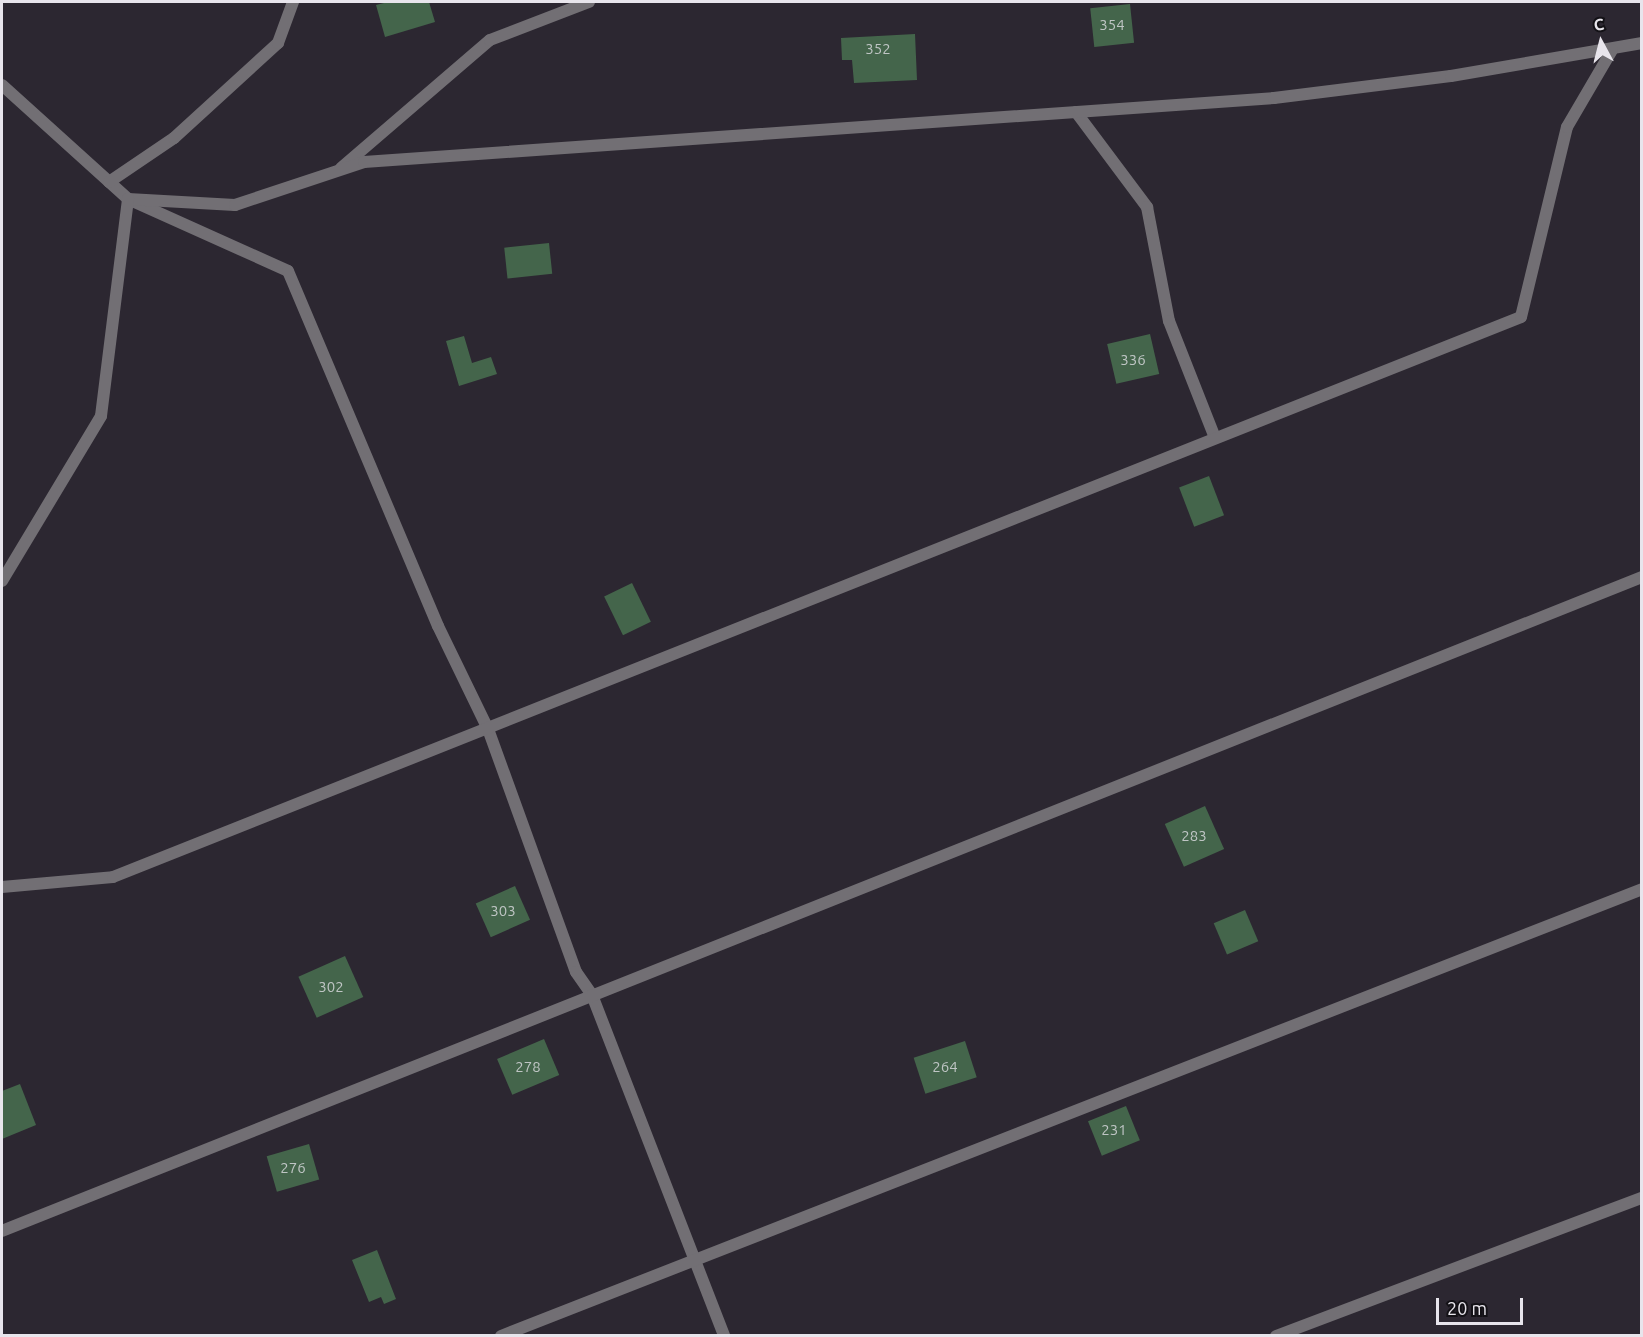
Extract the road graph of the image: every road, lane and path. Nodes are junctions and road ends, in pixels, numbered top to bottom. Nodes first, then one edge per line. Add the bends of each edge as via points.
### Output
1 (293, 2) edge
2 (589, 2) edge
3 (1641, 44) edge
4 (1612, 50) junction
5 (2, 85) edge
6 (1076, 112) junction
7 (337, 171) junction
8 (109, 182) junction
9 (128, 199) junction
10 (1214, 435) junction
11 (1641, 578) edge
12 (2, 580) edge
13 (488, 729) junction
14 (2, 887) edge
15 (1641, 889) edge
16 (592, 995) junction
17 (1641, 1198) edge
18 (2, 1231) edge
19 (694, 1260) junction
20 (501, 1335) edge
21 (724, 1335) edge
22 (1276, 1335) edge

1 - 8 street via 278,43 174,138
2 - 7 street via 490,40
3 - 4 street
4 - 6 street via 1286,97
4 - 10 street via 1567,127 1521,317
5 - 8 street
6 - 7 street via 569,145 364,162
6 - 10 street via 1147,207 1169,321
7 - 9 street via 235,205
8 - 9 street
9 - 12 street via 101,416
9 - 13 street via 288,271 438,626
10 - 13 street
11 - 16 street
13 - 14 street via 113,877
13 - 16 street via 576,972
15 - 19 street
16 - 18 street
16 - 19 street
17 - 22 street
19 - 20 street
19 - 21 street

